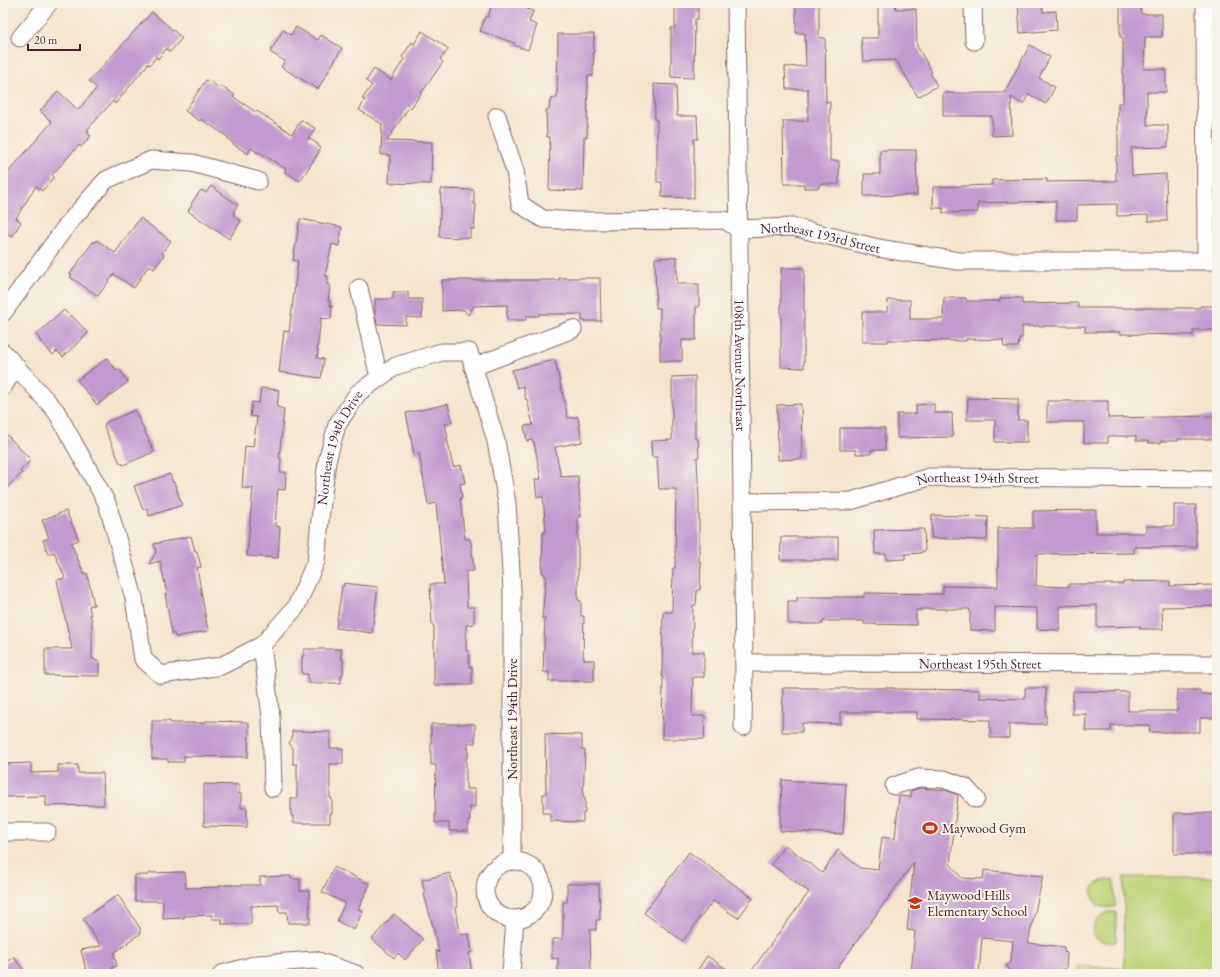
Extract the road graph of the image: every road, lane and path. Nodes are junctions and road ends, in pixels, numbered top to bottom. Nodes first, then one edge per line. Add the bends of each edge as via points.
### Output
1 (49, 3) edge
2 (736, 3) edge
3 (973, 3) edge
4 (1205, 3) edge
5 (20, 38) dead end
6 (974, 41) dead end
7 (497, 116) dead end
8 (258, 181) dead end
9 (738, 229) junction
10 (1211, 261) edge
11 (359, 288) dead end
12 (3, 313) edge
13 (573, 329) dead end
14 (3, 352) edge
15 (16, 366) junction
16 (473, 367) junction
17 (379, 378) junction
18 (3, 388) edge
19 (1217, 479) edge
20 (742, 502) junction
21 (262, 645) junction
22 (744, 663) junction
23 (1217, 664) edge
24 (743, 727) dead end
25 (894, 786) dead end
26 (273, 788) dead end
27 (976, 799) dead end
28 (3, 832) edge
29 (47, 832) dead end
30 (512, 861) junction
31 (515, 919) junction
32 (222, 974) edge
33 (356, 974) edge
34 (511, 974) edge

1 - 5 street
2 - 9 street, 108th Avenue Northeast
3 - 6 street
4 - 10 street
7 - 9 street, Northeast 193rd Street via 515,171 520,204 543,218 577,221 725,220
8 - 12 street via 192,163 151,160 106,180 67,225
9 - 10 street, Northeast 193rd Street via 793,227 878,248 958,261
9 - 20 street, 108th Avenue Northeast
11 - 17 street
13 - 16 street
14 - 15 street, Northeast 194th Drive
15 - 18 street
15 - 21 street, Northeast 194th Drive via 56,411 107,503 134,598 143,659 161,675 221,666
16 - 17 street, Northeast 194th Drive via 469,352 442,352 396,366
16 - 30 street, Northeast 194th Drive via 496,441 507,503 512,590
17 - 21 street, Northeast 194th Drive via 358,393 337,425 327,461 316,561 296,607
19 - 20 street, Northeast 194th Street via 929,477 851,501
20 - 22 street, 108th Avenue Northeast
21 - 26 street via 271,717
22 - 23 street, Northeast 195th Street
22 - 24 street, 108th Avenue Northeast
25 - 27 street via 918,778 944,779 965,787
28 - 29 street
30 - 31 street via 504,862 491,872 486,883 485,896 490,907 499,916
30 - 31 street via 529,864 543,884 542,897 537,908 524,918
31 - 34 street
32 - 33 street via 258,964 315,960

